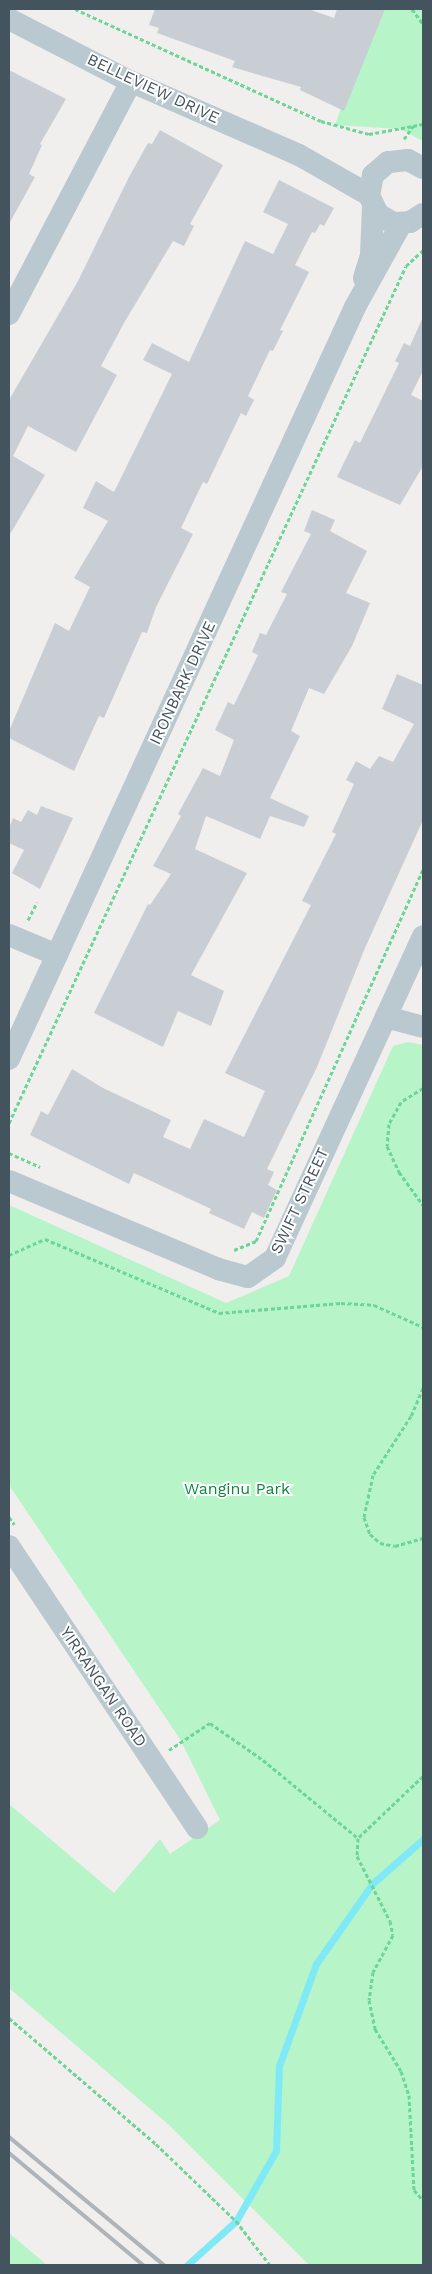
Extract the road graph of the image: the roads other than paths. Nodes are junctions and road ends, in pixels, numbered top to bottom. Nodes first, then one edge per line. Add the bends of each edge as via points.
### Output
1 (9, 19) edge
2 (131, 82) junction
3 (299, 155) junction
4 (388, 162) junction
5 (423, 168) edge
6 (371, 201) junction
7 (423, 214) edge
8 (401, 224) junction
9 (355, 307) junction
10 (9, 314) edge
11 (9, 935) edge
12 (423, 936) edge
13 (57, 955) junction
14 (386, 1017) junction
15 (423, 1027) edge
16 (9, 1059) edge
17 (9, 1181) edge
18 (9, 1546) edge
19 (197, 1828) dead end

1 - 2 street, BELLEVIEW DRIVE
2 - 3 street, BELLEVIEW DRIVE
2 - 10 street
3 - 4 street, BELLEVIEW DRIVE via 355,168
3 - 6 street, BELLEVIEW DRIVE
4 - 5 street, BELLEVIEW DRIVE via 408,160
4 - 6 street, IRONBARK DRIVE via 373,175
6 - 8 street, BELLEVIEW DRIVE via 385,219
6 - 9 street, IRONBARK DRIVE via 371,255
7 - 8 street
8 - 9 street, IRONBARK DRIVE
9 - 13 street, IRONBARK DRIVE
11 - 13 street
12 - 14 street, SWIFT STREET
13 - 16 street, IRONBARK DRIVE
14 - 15 street
14 - 17 street, SWIFT STREET via 275,1258 248,1277 218,1269
18 - 19 street, YIRRANGAN ROAD

